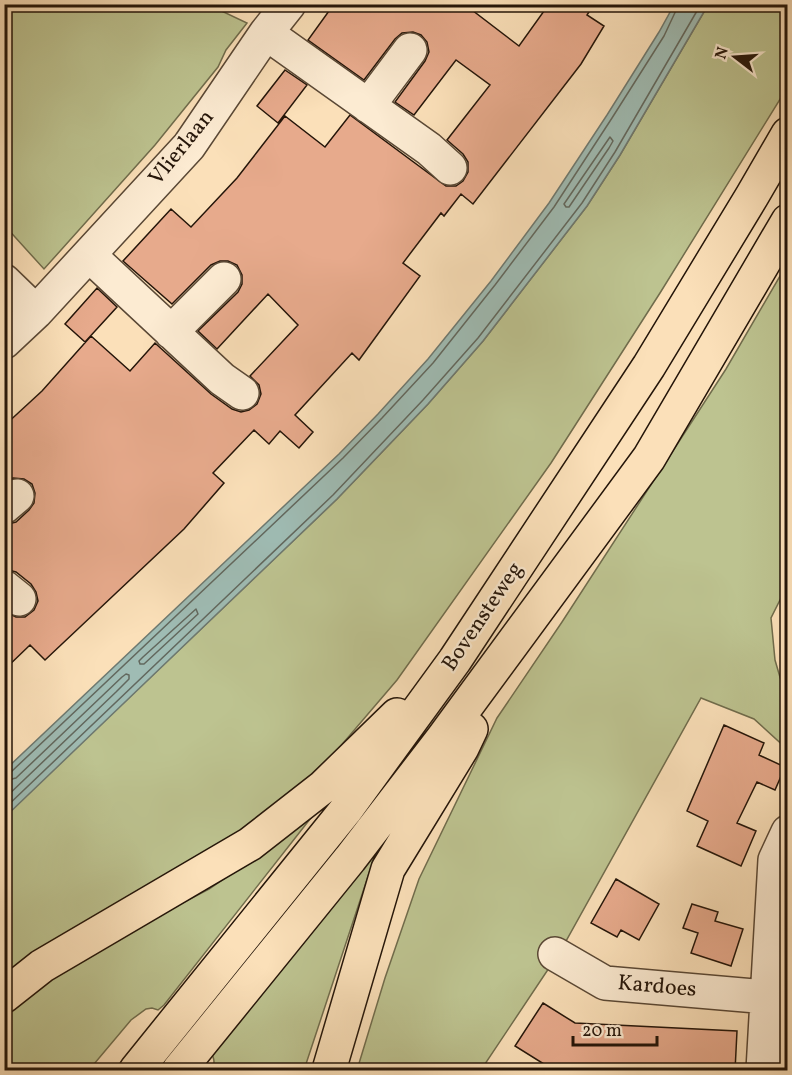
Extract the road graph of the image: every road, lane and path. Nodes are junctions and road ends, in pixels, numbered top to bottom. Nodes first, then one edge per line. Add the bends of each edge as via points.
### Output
1 (289, 4) edge
2 (266, 33) junction
3 (410, 50) dead end
4 (368, 106) junction
5 (788, 134) edge
6 (450, 168) dead end
7 (788, 221) edge
8 (89, 255) junction
9 (224, 279) dead end
10 (4, 281) edge
11 (36, 312) junction
12 (171, 332) junction
13 (4, 342) edge
14 (242, 393) dead end
15 (510, 645) junction
16 (455, 660) junction
17 (788, 832) edge
18 (555, 954) dead end
19 (4, 996) edge
20 (766, 997) junction
21 (136, 1071) edge
22 (179, 1071) edge
23 (329, 1071) edge
24 (763, 1071) edge

1 - 2 street, Vlierlaan
2 - 4 street
2 - 8 street, Vlierlaan via 189,146
3 - 4 street
4 - 6 street
5 - 16 main road, Bovensteweg via 649,366
7 - 15 main road, Bovensteweg via 649,458
8 - 11 street, Vlierlaan
8 - 12 street
9 - 12 street
10 - 11 street
11 - 13 street, Vlierlaan
12 - 14 street via 222,380
15 - 22 main road, Bovensteweg via 350,859
15 - 23 main road via 462,748 387,869
16 - 19 main road via 323,788 250,844 42,966
16 - 21 main road, Bovensteweg via 345,811
17 - 20 street via 775,860
18 - 20 street, Kardoes via 605,982
20 - 24 street

